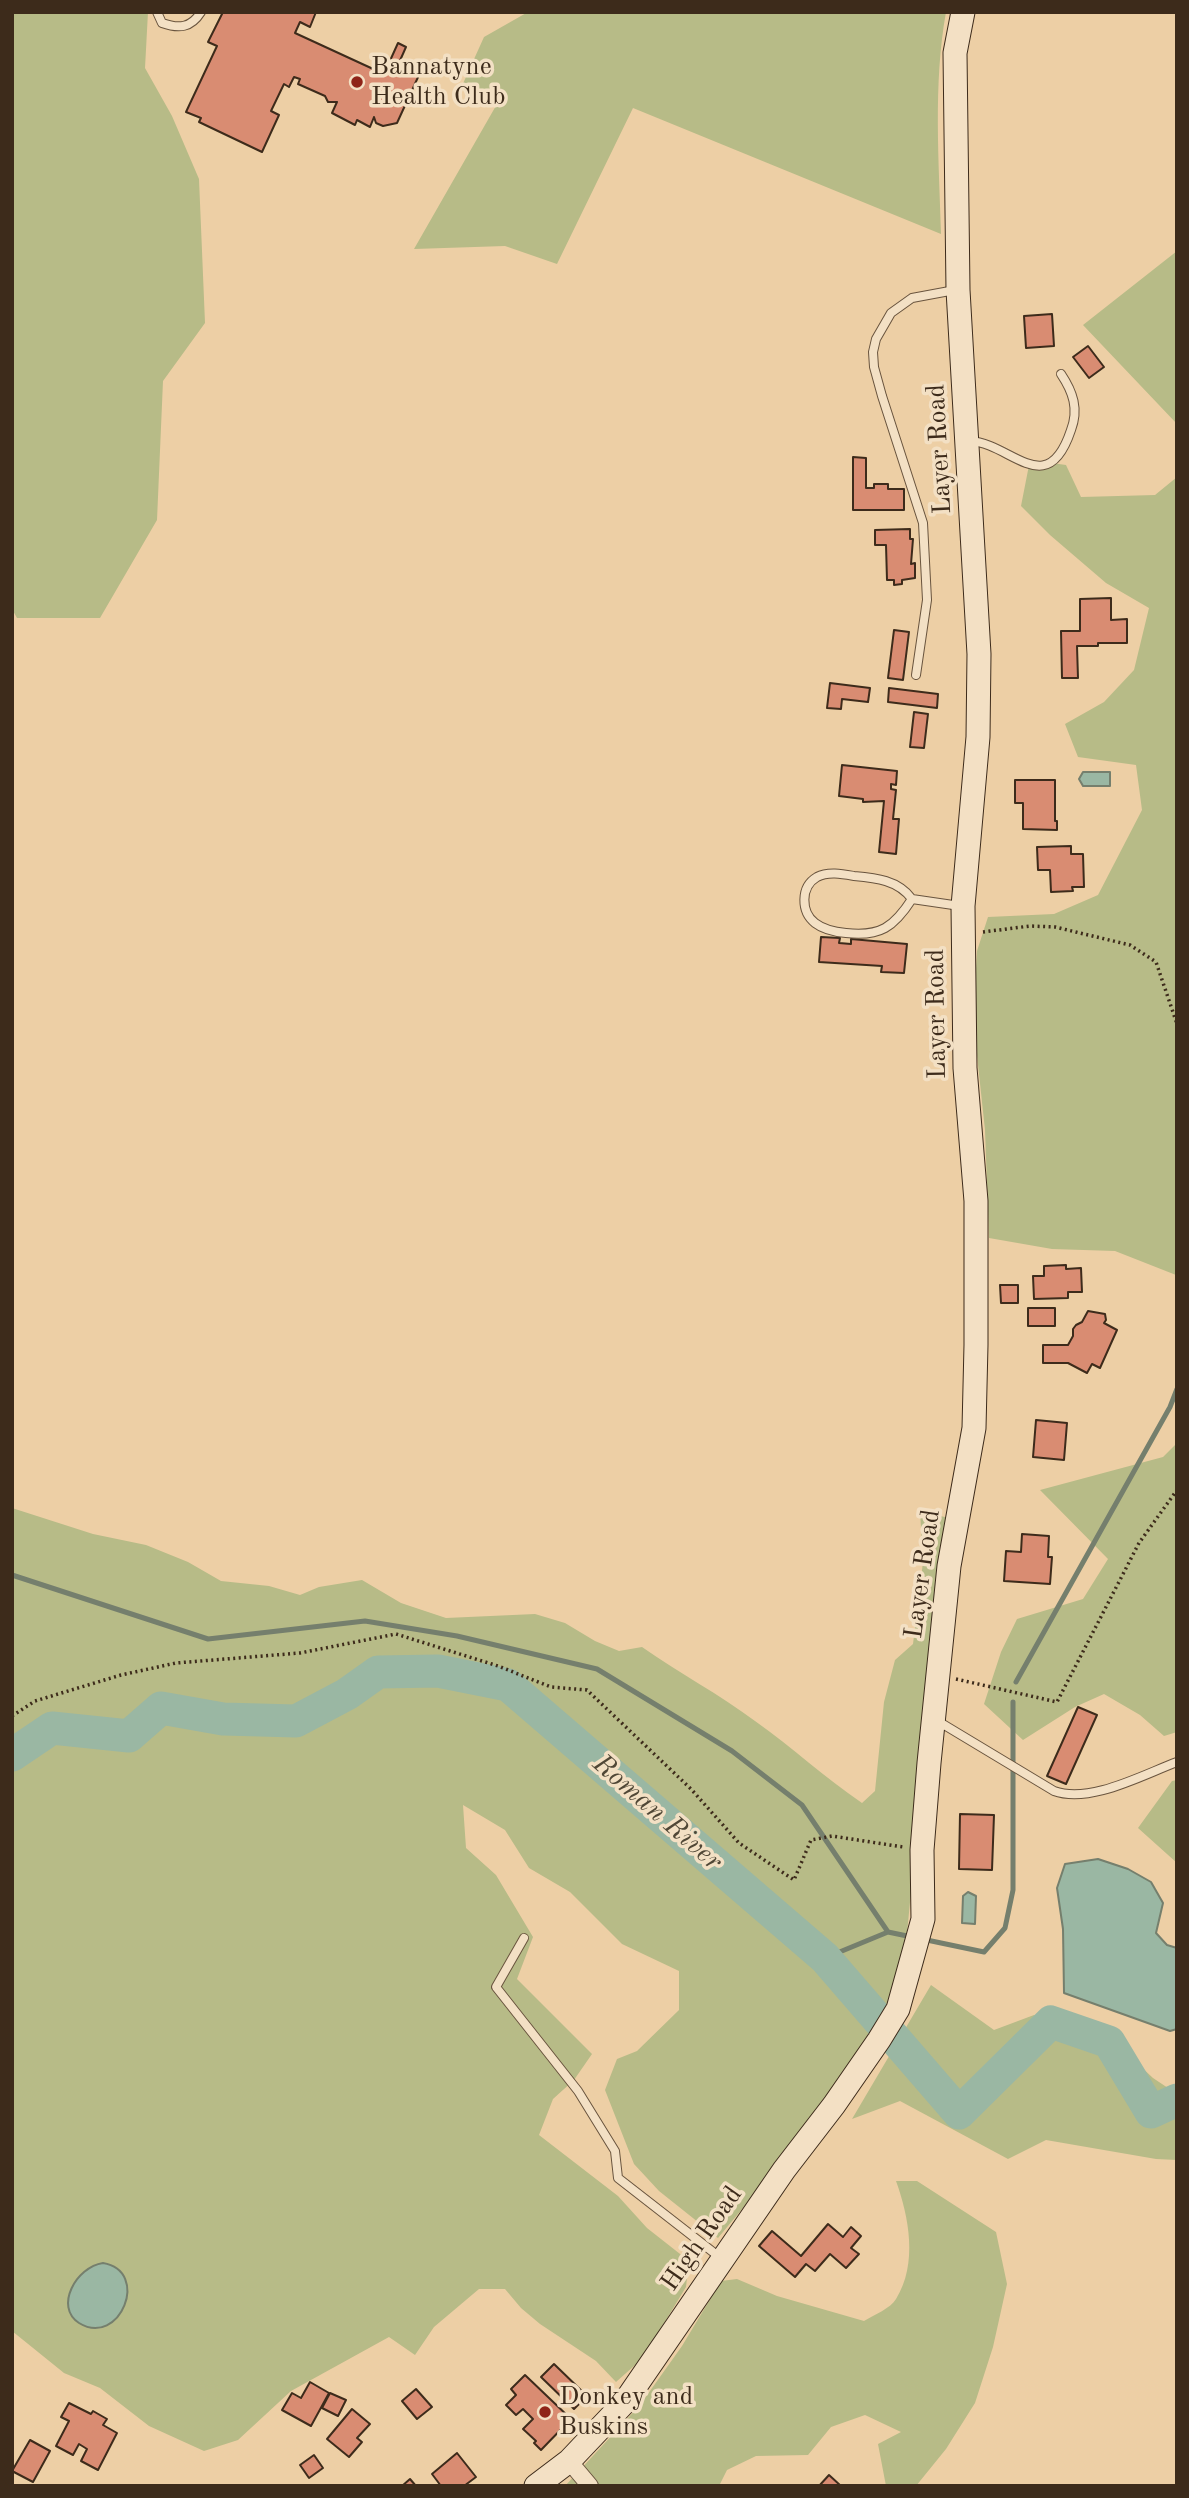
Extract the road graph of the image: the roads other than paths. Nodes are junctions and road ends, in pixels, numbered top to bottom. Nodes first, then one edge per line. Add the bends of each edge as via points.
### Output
1 (157, 12) edge
2 (201, 12) edge
3 (963, 12) edge
4 (958, 290) junction
5 (1061, 374) dead end
6 (967, 441) junction
7 (915, 675) dead end
8 (912, 899) junction
9 (963, 906) junction
10 (933, 1718) junction
11 (1177, 1762) edge
12 (524, 1938) dead end
13 (895, 2015) joint
14 (722, 2259) junction
15 (569, 2461) junction
16 (536, 2486) edge
17 (590, 2486) edge

1 - 2 lane via 162,23 176,27 193,23
3 - 4 main road, Layer Road via 955,53
4 - 6 main road, Layer Road
4 - 7 lane via 912,298 891,313 873,352 882,396 923,523 927,600
5 - 6 lane via 1070,387 1075,413 1067,443 1049,463 1025,464 981,442
6 - 9 main road, Layer Road via 979,654 978,737
8 - 8 lane via 894,883 826,874 809,884 804,898 814,923 866,934 889,927
8 - 9 lane
9 - 10 main road, Layer Road via 965,1068 976,1201 974,1428 949,1566
10 - 11 lane via 1065,1795 1113,1787
10 - 13 main road, Layer Road via 922,1850 922,1919
12 - 14 lane via 496,1987 578,2091 615,2151 618,2178
13 - 14 main road, High Road
14 - 15 main road, High Road via 624,2403
15 - 16 main road, High Road
15 - 17 street

